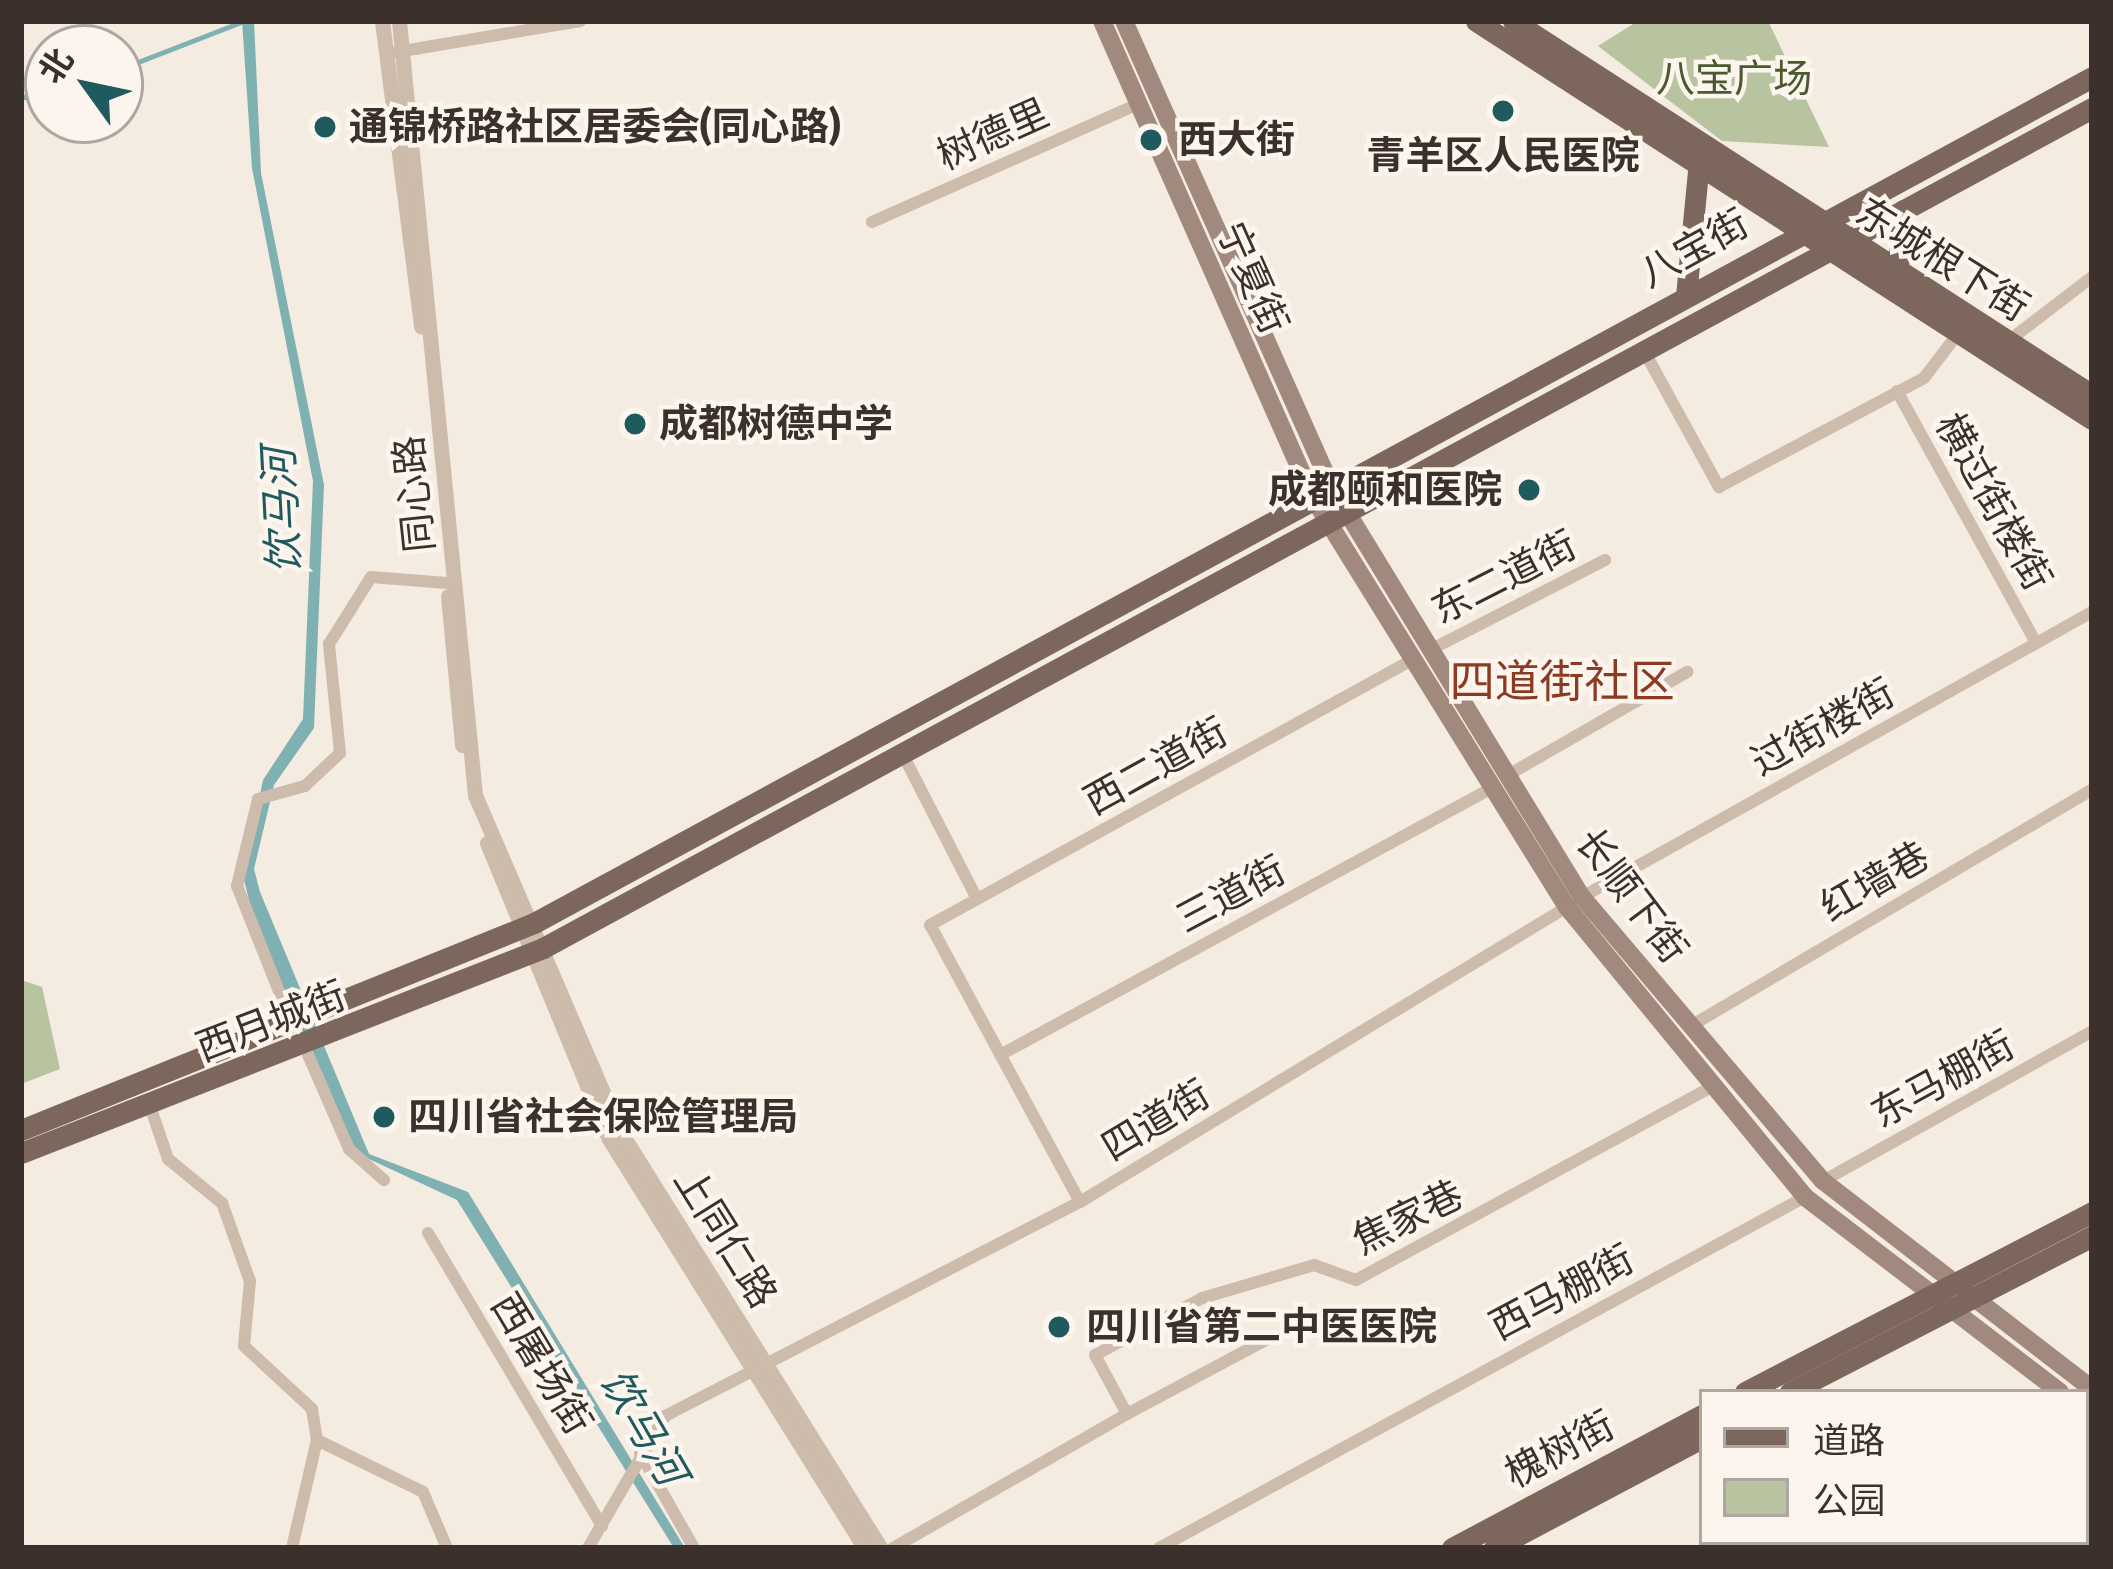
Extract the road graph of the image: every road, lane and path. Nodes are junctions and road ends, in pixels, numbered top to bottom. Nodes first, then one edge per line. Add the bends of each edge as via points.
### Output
1 (382, 21) edge
2 (399, 21) edge
3 (580, 21) edge
4 (1102, 21) edge
5 (1124, 21) edge
6 (1476, 21) edge
7 (1513, 21) edge
8 (394, 52) junction
9 (2092, 77) edge
10 (1138, 104) junction
11 (2092, 108) edge
12 (1698, 171) junction
13 (1903, 210) junction
14 (872, 222) dead end
15 (1816, 223) junction
16 (1794, 235) junction
17 (1832, 246) junction
18 (1897, 277) junction
19 (2092, 277) edge
20 (1686, 296) junction
21 (1956, 336) junction
22 (2006, 343) junction
23 (1642, 350) junction
24 (1897, 391) junction
25 (2092, 395) edge
26 (2092, 419) edge
27 (1322, 491) junction
28 (1335, 515) junction
29 (1605, 560) dead end
30 (447, 583) junction
31 (2092, 612) edge
32 (2036, 643) junction
33 (1430, 650) junction
34 (1412, 660) junction
35 (1687, 672) dead end
36 (902, 752) junction
37 (1500, 782) junction
38 (2092, 790) edge
39 (977, 899) junction
40 (1575, 902) junction
41 (526, 927) junction
42 (537, 951) junction
43 (292, 1025) junction
44 (1689, 1027) junction
45 (2092, 1031) edge
46 (305, 1050) junction
47 (1000, 1054) junction
48 (1712, 1087) junction
49 (149, 1106) junction
50 (21, 1130) edge
51 (21, 1153) edge
52 (385, 1180) dead end
53 (1822, 1181) junction
54 (1805, 1197) junction
55 (1080, 1202) junction
56 (2092, 1212) edge
57 (428, 1233) dead end
58 (2092, 1236) edge
59 (1955, 1282) junction
60 (1931, 1293) junction
61 (1973, 1297) junction
62 (1950, 1307) junction
63 (1271, 1337) dead end
64 (760, 1368) junction
65 (1751, 1389) edge
66 (1796, 1389) edge
67 (2056, 1389) edge
68 (2092, 1389) edge
69 (1127, 1414) junction
70 (1699, 1417) edge
71 (316, 1440) junction
72 (1699, 1440) edge
73 (638, 1455) junction
74 (602, 1526) junction
75 (292, 1548) edge
76 (447, 1548) edge
77 (588, 1548) edge
78 (694, 1548) edge
79 (865, 1548) edge
80 (880, 1548) edge
81 (893, 1548) edge
82 (1159, 1548) edge
83 (1452, 1548) edge
84 (1494, 1548) edge

1 - 8 street
2 - 8 street, 同心路
3 - 8 street
4 - 10 main road, 宁夏街
5 - 27 main road, 宁夏街
6 - 12 main road
7 - 15 main road, 东城根下街
8 - 30 street
8 - 41 street, 同心路 via 475,795
9 - 15 main road, 八宝街
10 - 14 street, 树德里
10 - 27 main road, 宁夏街
11 - 13 main road, 八宝街
12 - 16 main road
12 - 20 main road
13 - 17 main road, 八宝街
13 - 18 main road
15 - 16 main road, 八宝街
15 - 17 main road, 东城根下街
16 - 17 main road
16 - 20 main road, 八宝街
17 - 18 main road, 东城根下街
17 - 21 main road, 东城根下街
17 - 23 main road, 八宝街
18 - 22 main road, 东城根下街
19 - 22 street
20 - 27 main road, 八宝街
21 - 24 street via 1924,378
21 - 26 main road, 东城根下街
22 - 25 main road, 东城根下街
23 - 24 street via 1719,487
23 - 28 main road, 八宝街
24 - 32 street, 横过街楼街
27 - 28 main road, 长顺下街
27 - 41 main road
28 - 33 main road, 长顺下街
28 - 34 main road, 长顺下街
28 - 36 main road
29 - 33 street, 东二道街
30 - 41 street via 466,790
30 - 43 street via 371,577 329,644 340,753 305,785 259,798 237,886
31 - 32 street, 过街楼街
32 - 40 street, 过街楼街
33 - 37 main road, 长顺下街
34 - 37 main road, 长顺下街
34 - 39 street, 西二道街
35 - 37 street, 三道街
36 - 39 street
36 - 42 main road
37 - 40 main road, 长顺下街
37 - 47 street, 三道街
38 - 44 street, 红墙巷
39 - 47 street, 西二道街 via 929,926
40 - 44 main road, 长顺下街
40 - 48 main road, 长顺下街
40 - 55 street, 四道街
41 - 42 street, 同心路
41 - 43 main road, 西月城街
42 - 46 main road, 西月城街
42 - 64 street, 上同仁路 via 620,1131
43 - 50 main road, 西月城街
44 - 53 main road, 长顺下街
45 - 53 street, 东马棚街
46 - 49 main road, 西月城街
46 - 52 street via 349,1149
47 - 55 street
48 - 54 main road, 长顺下街
48 - 69 street, 焦家巷 via 1356,1280 1314,1265 1202,1298 1096,1355
49 - 51 main road, 西月城街
49 - 71 street via 168,1159 222,1204 250,1281 244,1346 312,1409
53 - 59 main road, 长顺下街
54 - 60 main road, 长顺下街
54 - 82 street, 西马棚街
55 - 64 street, 四道街
56 - 59 main road
57 - 74 street, 西屠场街
58 - 61 main road
59 - 60 main road
59 - 61 main road, 长顺下街
60 - 62 main road, 长顺下街
60 - 65 main road
61 - 62 main road
61 - 68 main road, 长顺下街
62 - 66 main road
62 - 67 main road, 长顺下街
63 - 69 street
64 - 73 street, 四道街 via 665,1416
64 - 79 street
64 - 80 street, 上同仁路
69 - 81 street
70 - 83 main road, 槐树街
71 - 75 street
71 - 76 street via 423,1492
72 - 84 main road, 槐树街
73 - 74 street, 四道街
73 - 78 street, 西屠场街
74 - 77 street, 四道街

